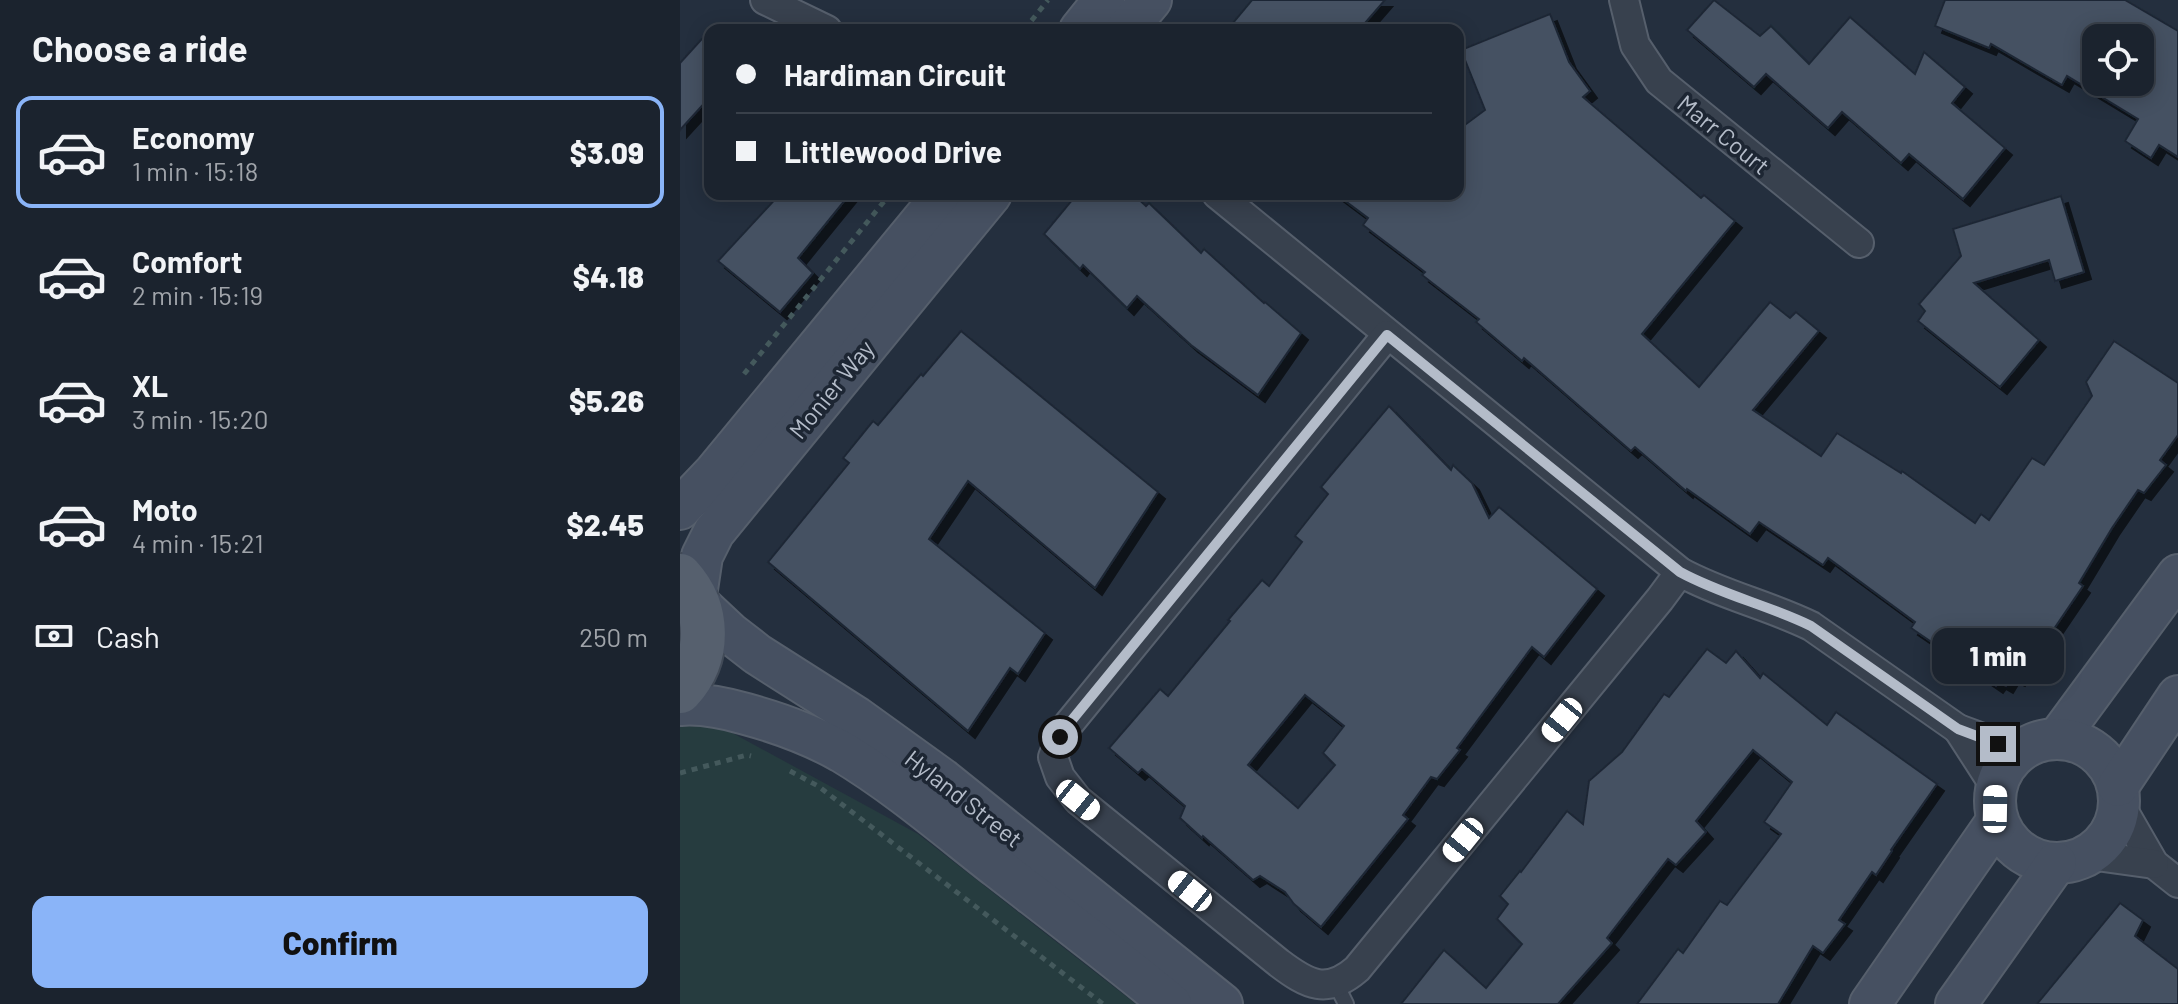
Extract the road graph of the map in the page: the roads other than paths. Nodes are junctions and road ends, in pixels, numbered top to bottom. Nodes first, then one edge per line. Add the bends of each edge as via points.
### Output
1 (765, 0) edge
2 (1104, 0) edge
3 (1151, 0) edge
4 (1624, 0) edge
5 (815, 24) edge
6 (1085, 24) edge
7 (1131, 24) edge
8 (939, 200) edge
9 (986, 200) edge
10 (1224, 200) edge
11 (1859, 243) dead end
12 (1387, 335) junction
13 (680, 509) edge
14 (1680, 572) junction
15 (2178, 575) edge
16 (691, 592) edge
17 (680, 691) edge
18 (2178, 696) edge
19 (680, 705) edge
20 (1958, 729) junction
21 (2058, 738) junction
22 (2018, 751) junction
23 (2119, 796) junction
24 (1997, 804) junction
25 (2072, 859) junction
26 (2154, 864) junction
27 (2178, 883) edge
28 (1341, 994) edge
29 (1171, 1004) edge
30 (1222, 1004) edge
31 (1870, 1004) edge
32 (1956, 1004) edge

1 - 5 street
2 - 6 street
3 - 7 street
4 - 11 street, Marr Court via 1635,45 1659,81
8 - 13 street, Monier Way
9 - 16 street, Monier Way via 714,532
10 - 12 street
12 - 14 street
12 - 28 street via 1063,731 1053,757 1060,777 1078,800 1279,963 1308,982
14 - 20 street via 1811,626
14 - 28 street via 1348,977
15 - 21 street
16 - 17 main road via 702,622 700,653
16 - 30 street, Hyland Street via 757,654 942,779
18 - 23 street
19 - 29 street, Hyland Street via 756,717 843,753
20 - 22 street
20 - 24 street
21 - 22 street
21 - 23 street via 2097,752 2110,767
22 - 24 street via 2004,768
23 - 25 street via 2115,825 2104,842
23 - 26 street
24 - 25 street via 2014,846 2031,857
24 - 31 street
25 - 26 street
25 - 32 street
26 - 27 street

